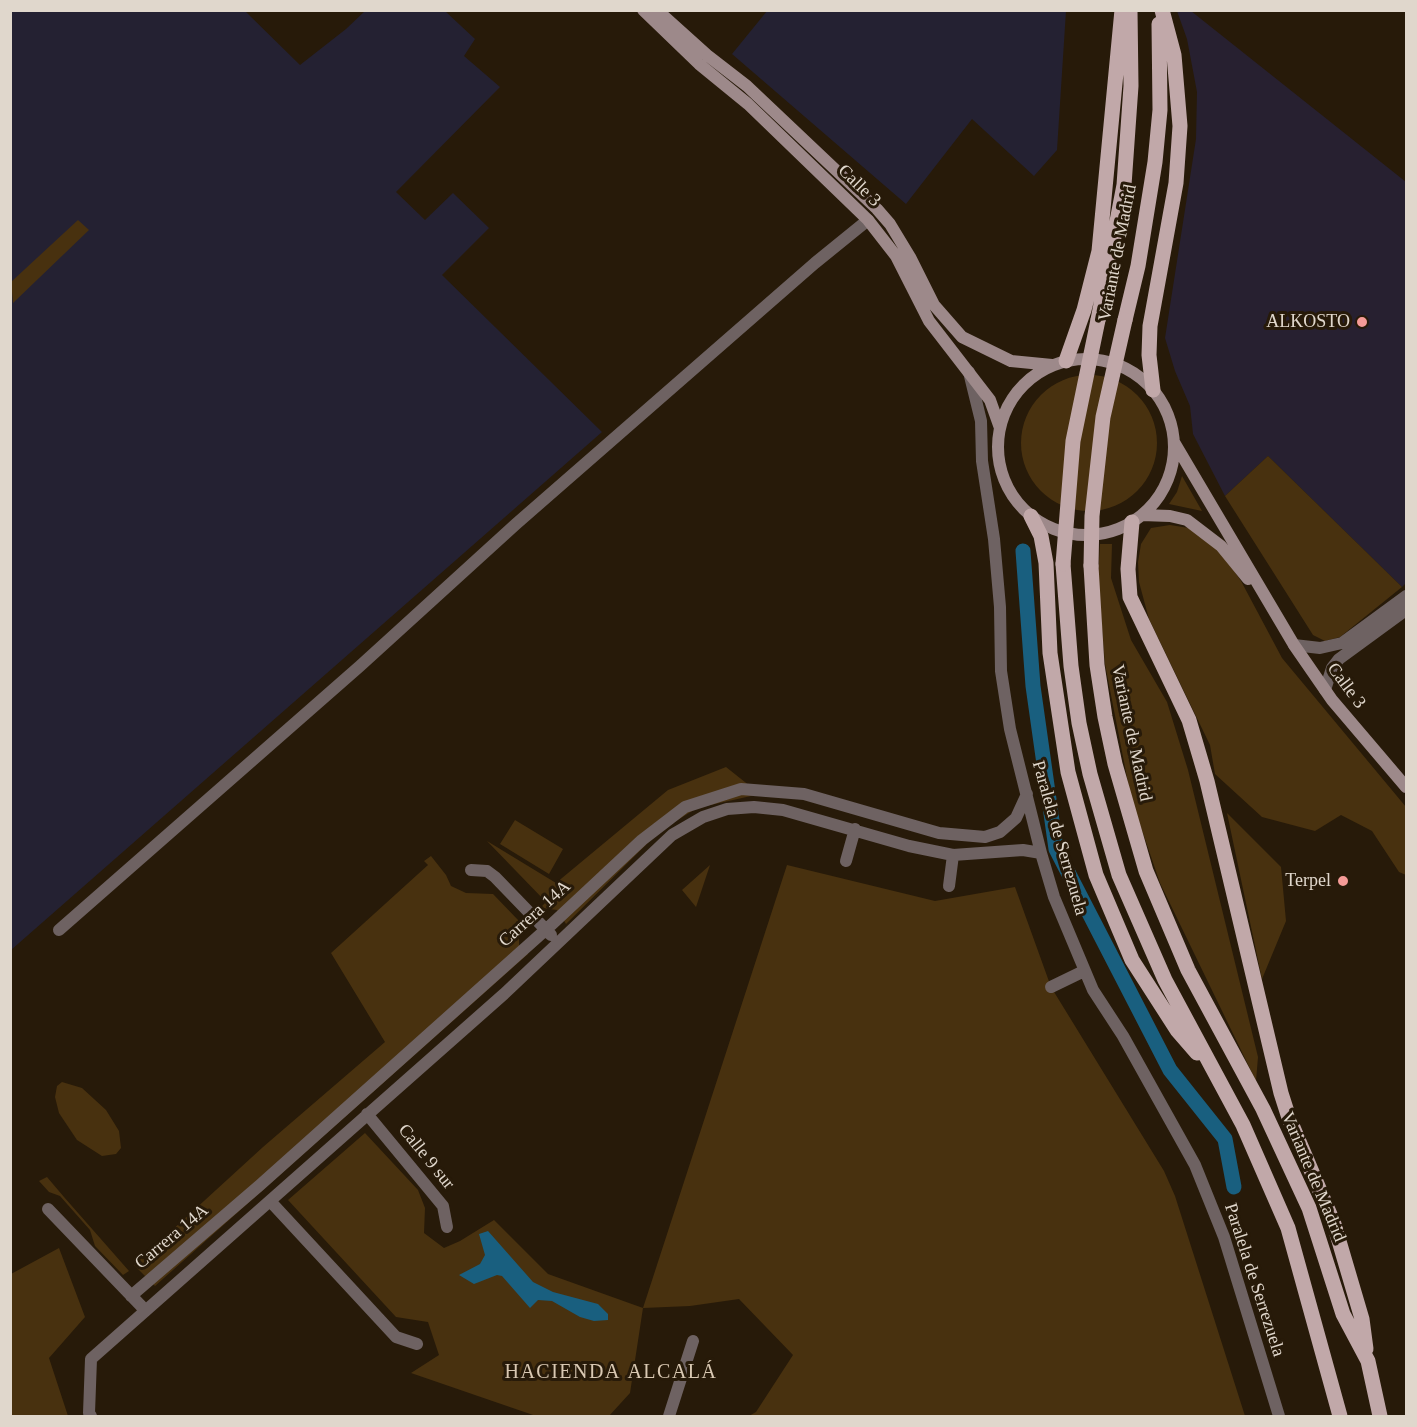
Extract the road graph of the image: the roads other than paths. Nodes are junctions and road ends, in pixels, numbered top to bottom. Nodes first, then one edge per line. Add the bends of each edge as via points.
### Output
1 (642, 10) edge
2 (657, 10) edge
3 (1122, 10) edge
4 (1130, 10) edge
5 (1160, 10) edge
6 (868, 220) junction
7 (1060, 363) junction
8 (969, 371) junction
9 (1153, 390) junction
10 (1000, 428) junction
11 (1174, 442) junction
12 (1031, 516) junction
13 (1137, 518) junction
14 (1407, 596) edge
15 (1266, 601) junction
16 (1407, 610) edge
17 (1294, 645) junction
18 (1326, 690) junction
19 (1407, 787) edge
20 (1028, 794) junction
21 (855, 829) junction
22 (1041, 853) junction
23 (953, 855) junction
24 (846, 861) dead end
25 (471, 870) dead end
26 (949, 886) dead end
27 (59, 930) dead end
28 (546, 930) junction
29 (558, 942) junction
30 (1084, 970) junction
31 (1051, 987) dead end
32 (1217, 1075) junction
33 (367, 1114) junction
34 (270, 1201) junction
35 (48, 1209) dead end
36 (447, 1227) dead end
37 (131, 1296) junction
38 (145, 1310) junction
39 (693, 1341) dead end
40 (417, 1344) dead end
41 (1368, 1361) junction
42 (91, 1416) edge
43 (669, 1416) edge
44 (1279, 1416) edge
45 (1340, 1416) edge
46 (1380, 1416) edge

1 - 6 main road, Calle 3 via 748,104
2 - 7 main road, Calle 3 via 747,86 877,209 910,257 934,305 962,337 1011,361
3 - 7 main road via 1099,251 1084,310
4 - 32 main road, Variante de Madrid, bridge via 1131,86 1124,185 1073,441 1063,564 1079,723 1107,837 1142,932
5 - 9 main road via 1174,55 1180,126 1176,183 1150,327
5 - 41 main road, Variante de Madrid, bridge via 1160,110 1155,162 1138,266 1104,417 1092,516 1097,665 1105,717 1117,774 1146,871 1188,970 1286,1155 1309,1208 1343,1314
6 - 8 main road, Calle 3 via 896,256 929,321
6 - 27 street via 516,524
7 - 9 main road via 1093,359 1119,365
7 - 10 main road via 1035,375 1019,390
8 - 10 main road, Calle 3 via 990,400
8 - 20 street, Paralela de Serrezuela via 981,421 982,461 994,539 1001,671 1010,729
9 - 11 main road via 1164,405
10 - 12 main road via 998,447 1004,479
11 - 13 main road via 1167,482 1157,500
11 - 15 main road, Calle 3
12 - 13 main road via 1054,529 1080,535 1107,532
12 - 32 main road via 1041,536 1046,562 1050,653 1068,772 1096,875 1132,960 1177,1030
13 - 15 main road, Calle 3 via 1170,516 1188,520 1221,546
13 - 41 main road via 1128,569 1130,597 1189,720 1281,1093 1334,1224 1362,1319
14 - 17 street via 1342,643 1320,648
15 - 17 main road, Calle 3
16 - 18 street via 1339,659
17 - 18 main road, Calle 3
18 - 19 main road, Calle 3
20 - 22 street, Paralela de Serrezuela
20 - 28 street, Carrera 14A via 1016,818 1000,832 985,837 939,833 804,794 741,789 685,807 642,840
21 - 23 street, Carrera 14A
21 - 24 street
21 - 29 street, Carrera 14A via 783,810 754,807 727,809 703,817 672,835
22 - 23 street, Carrera 14A via 1023,850
22 - 30 street, Paralela de Serrezuela
23 - 26 street
25 - 28 street via 487,870
28 - 29 street
28 - 37 street, Carrera 14A
29 - 33 street, Carrera 14A
30 - 31 street
30 - 44 street, Paralela de Serrezuela via 1195,1165 1224,1237
32 - 45 main road, Variante de Madrid via 1264,1169 1288,1228
33 - 34 street, Carrera 14A
33 - 36 street, Calle 9 sur via 443,1206
34 - 38 street, Carrera 14A
34 - 40 street via 396,1336
35 - 37 street
37 - 38 street
38 - 42 street, Carrera 14A via 91,1359
39 - 43 street
41 - 46 main road, Variante de Madrid

